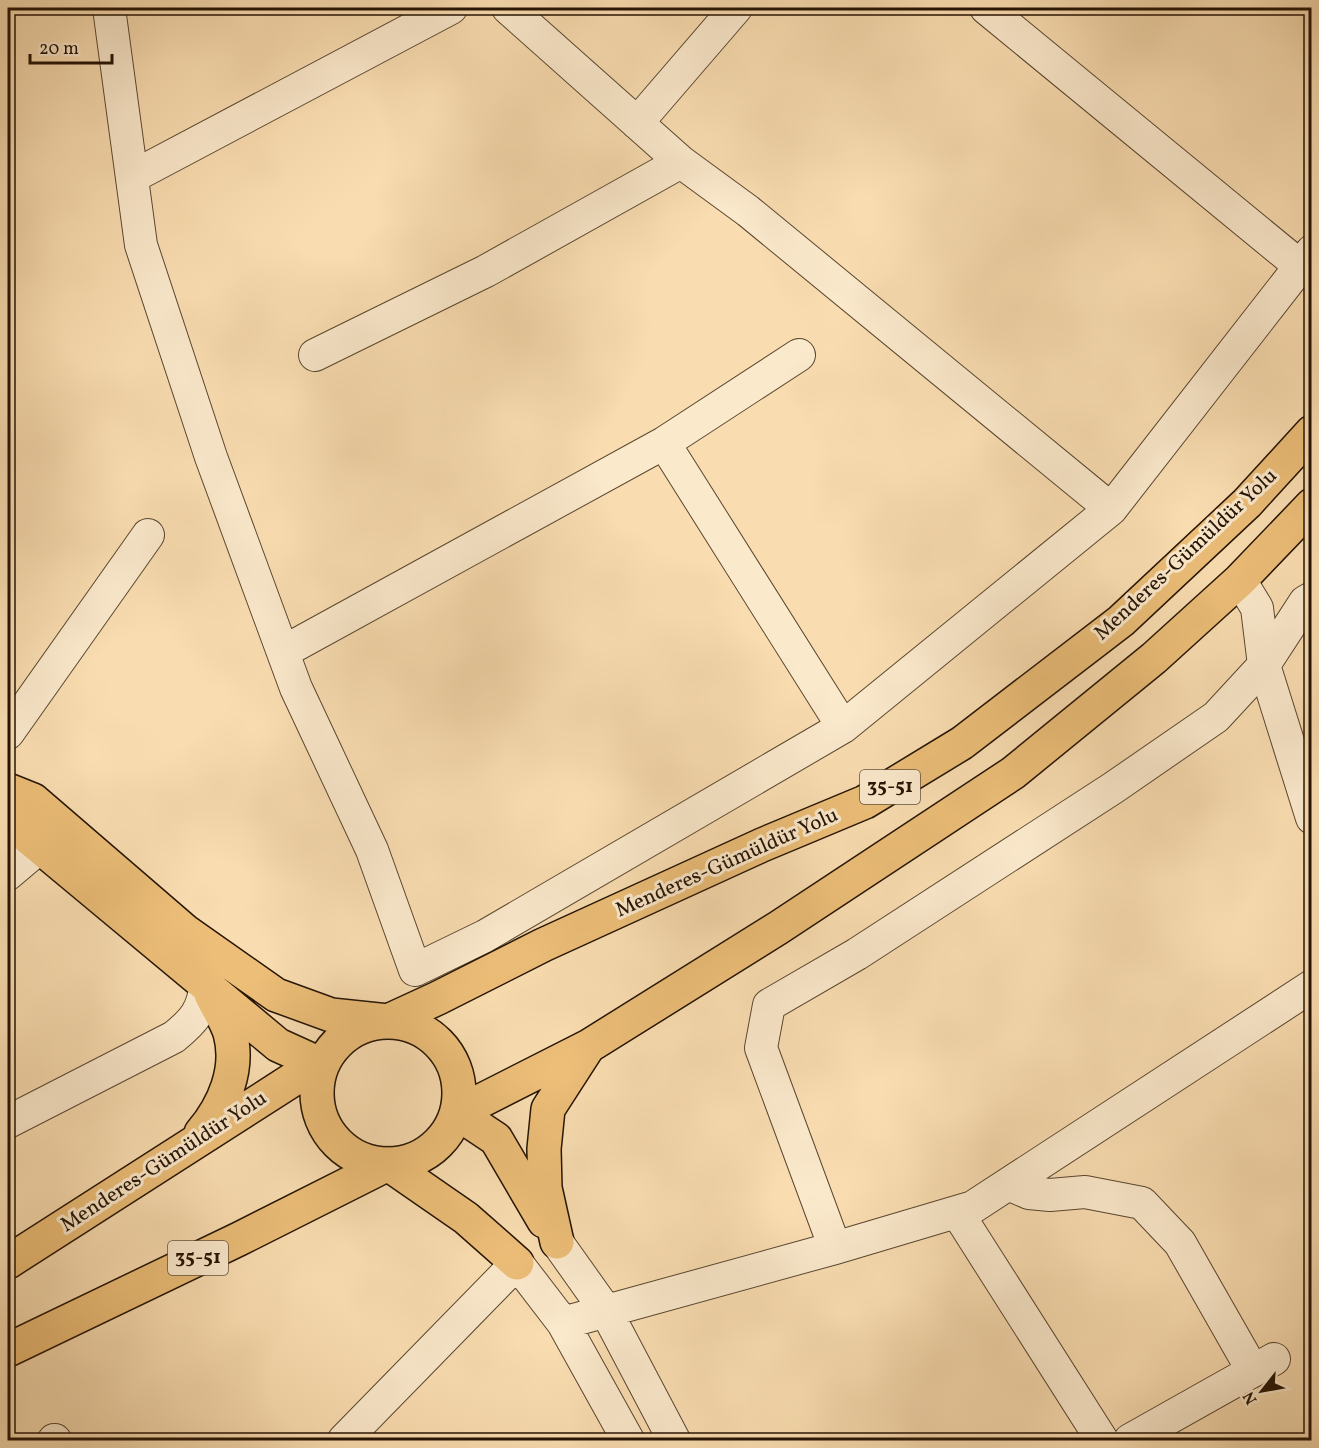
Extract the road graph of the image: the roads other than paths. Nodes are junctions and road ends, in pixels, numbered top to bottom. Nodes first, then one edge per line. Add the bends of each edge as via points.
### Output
1 (109, 8) edge
2 (451, 8) edge
3 (508, 8) edge
4 (736, 8) edge
5 (986, 8) edge
6 (637, 123) junction
7 (681, 162) junction
8 (132, 177) junction
9 (1306, 259) edge
10 (315, 355) dead end
11 (799, 355) dead end
12 (1311, 432) edge
13 (664, 443) junction
14 (1311, 505) edge
15 (1111, 509) junction
16 (148, 535) dead end
17 (1240, 580) junction
18 (1311, 598) edge
19 (283, 652) junction
20 (1264, 665) junction
21 (843, 727) junction
22 (8, 733) edge
23 (8, 790) edge
24 (8, 816) edge
25 (1311, 818) edge
26 (40, 847) junction
27 (8, 874) edge
28 (206, 985) junction
29 (1311, 986) edge
30 (388, 1021) junction
31 (589, 1046) junction
32 (322, 1065) junction
33 (457, 1113) junction
34 (8, 1122) edge
35 (193, 1142) junction
36 (388, 1164) junction
37 (1008, 1184) junction
38 (957, 1212) junction
39 (557, 1242) junction
40 (835, 1248) junction
41 (8, 1262) edge
42 (517, 1263) junction
43 (606, 1311) junction
44 (563, 1323) junction
45 (8, 1350) edge
46 (344, 1440) edge
47 (628, 1440) edge
48 (674, 1440) edge
49 (1102, 1440) edge
50 (1130, 1440) edge

1 - 8 street
2 - 8 street
3 - 6 street
4 - 6 street
5 - 9 street
6 - 7 street
7 - 10 street via 486,271
7 - 15 street via 748,211
8 - 19 street via 141,245 211,457
9 - 15 street
11 - 13 street
12 - 30 main road, Menderes-Gümüldür Yolu / 35-51 via 1247,503 1121,621 962,743 865,802 678,883
13 - 19 street
13 - 21 street
14 - 17 main road, 35-51
15 - 21 street
16 - 22 street
17 - 20 street via 1257,608
17 - 31 main road, 35-51 via 1154,658 1013,773 778,928
18 - 20 street
19 - 21 street via 372,850 415,970 485,936
20 - 25 street
20 - 40 street via 1216,717 1113,789 857,954 769,1005 761,1048
23 - 30 main road via 33,801 185,931 276,995 331,1015
24 - 26 main road
26 - 27 street
26 - 28 main road
28 - 32 main road via 278,1045
28 - 34 street via 203,1005 174,1037
28 - 35 main road via 230,1031 234,1057 230,1083
29 - 37 street
30 - 32 main road via 368,1024 349,1033 333,1047
30 - 33 main road via 410,1024 430,1034 445,1050 456,1069 460,1091
31 - 33 main road, 35-51
31 - 39 main road via 548,1109 545,1188
32 - 35 main road, Menderes-Gümüldür Yolu
32 - 36 main road via 318,1100 328,1132 365,1161
33 - 36 main road via 450,1130 431,1150 406,1162
33 - 39 main road via 496,1139
35 - 41 main road, Menderes-Gümüldür Yolu
36 - 42 main road via 466,1218
36 - 45 main road, 35-51
37 - 38 street via 973,1207
37 - 50 street via 1029,1193 1085,1192 1142,1203 1180,1244 1263,1365
38 - 40 street
38 - 49 street
39 - 43 street
40 - 43 street
42 - 44 street
42 - 46 street
43 - 44 street
43 - 48 street
44 - 47 street

